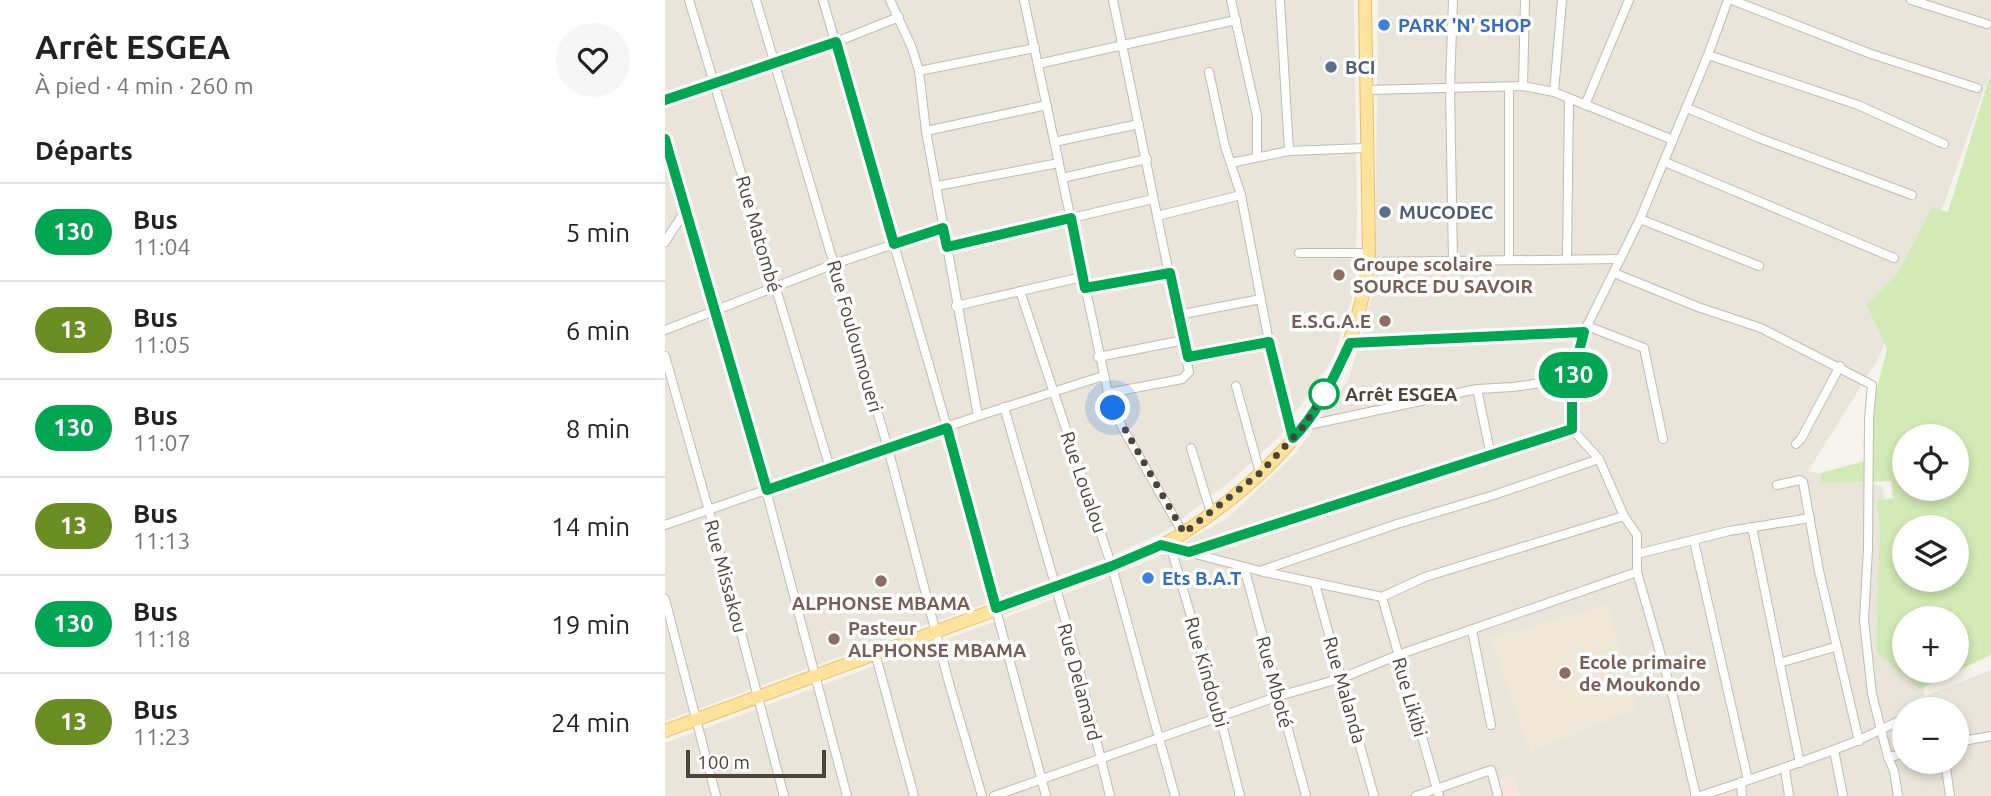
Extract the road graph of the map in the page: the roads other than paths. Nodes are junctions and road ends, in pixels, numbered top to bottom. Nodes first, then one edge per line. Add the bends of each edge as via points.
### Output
1 (688, 0) edge
2 (756, 0) edge
3 (823, 0) edge
4 (890, 0) edge
5 (1024, 0) edge
6 (1113, 0) edge
7 (1231, 0) edge
8 (1280, 0) edge
9 (1365, 0) edge
10 (1453, 0) edge
11 (1525, 0) edge
12 (1562, 0) edge
13 (1629, 0) edge
14 (1730, 0) edge
15 (1911, 0) edge
16 (899, 17) junction
17 (1235, 20) junction
18 (1987, 24) dead end
19 (836, 42) junction
20 (1123, 46) junction
21 (1035, 48) junction
22 (1708, 55) junction
23 (776, 62) junction
24 (1038, 64) junction
25 (919, 71) junction
26 (1209, 72) dead end
27 (715, 83) junction
28 (1523, 86) junction
29 (1450, 87) junction
30 (1509, 87) junction
31 (1977, 88) dead end
32 (1367, 90) junction
33 (1554, 92) junction
34 (1569, 98) junction
35 (665, 100) edge
36 (1047, 105) junction
37 (1585, 105) junction
38 (1687, 108) junction
39 (1139, 124) junction
40 (926, 131) junction
41 (665, 139) edge
42 (1673, 141) junction
43 (1054, 142) junction
44 (1944, 144) dead end
45 (1366, 148) junction
46 (1289, 151) junction
47 (1257, 157) junction
48 (1147, 159) junction
49 (1665, 162) junction
50 (1059, 163) junction
51 (1231, 163) junction
52 (1062, 178) junction
53 (937, 186) junction
54 (1241, 195) junction
55 (1912, 195) dead end
56 (1153, 199) junction
57 (685, 211) junction
58 (1157, 216) junction
59 (1071, 218) junction
60 (1640, 219) junction
61 (943, 228) junction
62 (665, 242) edge
63 (894, 244) junction
64 (947, 247) junction
65 (1299, 253) dead end
66 (1369, 257) junction
67 (1894, 258) dead end
68 (1509, 259) junction
69 (1567, 259) junction
70 (1620, 260) junction
71 (1453, 261) junction
72 (834, 264) junction
73 (1759, 266) dead end
74 (1614, 272) junction
75 (1170, 273) junction
76 (1082, 277) junction
77 (775, 288) junction
78 (1085, 288) junction
79 (1020, 291) junction
80 (1261, 299) junction
81 (956, 306) junction
82 (714, 311) junction
83 (1178, 315) junction
84 (1585, 329) junction
85 (665, 330) edge
86 (1184, 340) junction
87 (1269, 342) junction
88 (1350, 343) junction
89 (665, 356) edge
90 (1098, 357) junction
91 (1188, 357) junction
92 (1840, 366) junction
93 (1103, 376) junction
94 (1572, 379) junction
95 (1236, 386) dead end
96 (1477, 389) junction
97 (1053, 391) junction
98 (1108, 393) junction
99 (1004, 407) junction
100 (978, 416) junction
101 (1304, 426) junction
102 (947, 428) junction
103 (1572, 429) junction
104 (1293, 438) junction
105 (1663, 439) dead end
106 (1796, 444) dead end
107 (888, 448) junction
108 (1191, 448) dead end
109 (1490, 456) junction
110 (1599, 459) junction
111 (830, 468) junction
112 (1260, 473) junction
113 (1777, 485) dead end
114 (767, 490) junction
115 (709, 511) junction
116 (1211, 513) junction
117 (1624, 516) junction
118 (1810, 518) junction
119 (665, 525) edge
120 (1752, 527) junction
121 (1184, 533) junction
122 (1694, 541) junction
123 (1166, 547) junction
124 (1189, 552) junction
125 (1637, 554) junction
126 (1112, 566) junction
127 (1244, 567) junction
128 (1260, 571) junction
129 (1637, 572) junction
130 (1315, 584) junction
131 (1054, 588) junction
132 (1382, 597) junction
133 (665, 599) edge
134 (996, 608) junction
135 (936, 630) junction
136 (1472, 630) junction
137 (1835, 647) junction
138 (875, 653) junction
139 (1398, 655) junction
140 (1779, 663) junction
141 (816, 675) junction
142 (1342, 678) junction
143 (758, 696) junction
144 (1279, 696) junction
145 (1220, 716) junction
146 (696, 719) junction
147 (1892, 724) edge
148 (1492, 725) dead end
149 (1880, 728) junction
150 (665, 731) edge
151 (1991, 736) edge
152 (1161, 737) junction
153 (1969, 740) edge
154 (1859, 741) junction
155 (1833, 750) junction
156 (1892, 756) edge
157 (1888, 757) junction
158 (1100, 758) junction
159 (1800, 763) junction
160 (1784, 769) junction
161 (1947, 774) edge
162 (1042, 781) junction
163 (1744, 781) junction
164 (1438, 792) edge
165 (716, 796) edge
166 (784, 796) edge
167 (847, 796) edge
168 (914, 796) edge
169 (982, 796) edge
170 (994, 796) edge
171 (1046, 796) edge
172 (1110, 796) edge
173 (1175, 796) edge
174 (1240, 796) edge
175 (1306, 796) edge
176 (1374, 796) edge
177 (1416, 796) edge
178 (1498, 796) edge
179 (1698, 796) edge
180 (1742, 796) edge
181 (1789, 796) edge
182 (1843, 796) edge
183 (1898, 796) edge
184 (1950, 796) edge

1 - 27 street, Rue Matombé
2 - 23 street, Rue Fouloumoueri
3 - 19 street
4 - 16 street
5 - 21 street
6 - 20 street
7 - 17 street
8 - 46 street
9 - 32 main road
10 - 29 street
11 - 28 street
12 - 33 street
13 - 37 street
14 - 22 street
14 - 31 street via 1871,54
15 - 18 street
16 - 19 street
16 - 25 street
17 - 20 street
17 - 47 street via 1257,116
19 - 23 street
19 - 63 street
20 - 24 street
20 - 39 street
21 - 24 street
21 - 25 street
22 - 38 street
22 - 44 street via 1858,105
23 - 27 street
23 - 72 street, Rue Fouloumoueri
24 - 36 street
25 - 40 street
26 - 51 street
27 - 35 street
27 - 77 street, Rue Matombé
28 - 30 street
28 - 33 street
29 - 30 street
29 - 32 street
29 - 71 street
30 - 68 street
32 - 45 main road
33 - 34 street
34 - 37 street
34 - 69 street
36 - 40 street
36 - 43 street
37 - 42 street
38 - 42 street
38 - 55 street
39 - 43 street
39 - 48 street
40 - 53 street
41 - 57 street
42 - 49 street
43 - 50 street
45 - 46 street
45 - 66 main road
46 - 47 street
47 - 51 street
48 - 52 street
48 - 56 street
49 - 60 street
49 - 67 street
50 - 52 street
50 - 53 street
51 - 54 street
52 - 59 street
53 - 61 street
54 - 58 street
54 - 80 street
56 - 58 street
56 - 59 street
57 - 62 street
57 - 82 street
58 - 75 street
59 - 64 street
59 - 76 street
60 - 70 street
60 - 73 street
61 - 63 street
61 - 64 street
63 - 72 street
63 - 102 street
64 - 81 street
65 - 66 street
66 - 71 street
66 - 88 main road
68 - 69 street
68 - 71 street
69 - 70 street
70 - 74 street
72 - 77 street
72 - 107 street, Rue Fouloumoueri
74 - 84 street
74 - 92 street via 1761,328
75 - 78 street
75 - 83 street
76 - 78 street
76 - 79 street
77 - 82 street
77 - 111 street, Rue Matombé
78 - 90 street
79 - 81 street
79 - 97 street, Rue Loualou
80 - 83 street
80 - 87 street
81 - 100 street
82 - 85 street
82 - 114 street
83 - 86 street
84 - 88 street
84 - 94 street
84 - 105 street via 1644,348
86 - 90 street
86 - 91 street
87 - 91 street
87 - 104 street
88 - 101 main road
89 - 115 street, Rue Missakou
90 - 93 street
91 - 98 street via 1189,372 1182,379
92 - 106 street
92 - 149 street via 1873,388 1864,620
93 - 97 street
93 - 98 street
94 - 96 street
94 - 103 street
95 - 112 street
96 - 101 street
96 - 109 street
97 - 99 street
97 - 126 street, Rue Loualou
98 - 121 street via 1122,427
99 - 100 street
99 - 131 street, Rue Delamard
100 - 102 street
101 - 104 main road
102 - 107 street
102 - 134 street
103 - 109 street
103 - 110 street
104 - 112 main road
107 - 111 street
107 - 135 street, Rue Fouloumoueri
108 - 116 street
109 - 124 street
110 - 117 street
110 - 128 street
111 - 114 street
112 - 116 main road
113 - 118 street via 1802,480
114 - 115 street
114 - 141 street
115 - 119 street
115 - 143 street, Rue Missakou
116 - 121 main road
117 - 125 street via 1637,535
117 - 132 street via 1425,577
118 - 120 street
118 - 137 street
120 - 122 street
120 - 140 street
121 - 123 main road
122 - 125 street
122 - 163 street
123 - 124 street
123 - 126 main road
123 - 145 street, Rue Kindoubi
124 - 127 street
125 - 129 street
126 - 131 main road
126 - 152 street, Rue Loualou
127 - 128 street
127 - 144 street, Rue Mboté
128 - 130 street
129 - 136 street
129 - 179 street
130 - 132 street
130 - 142 street, Rue Malanda
131 - 134 main road
131 - 158 street, Rue Delamard
132 - 139 street, Rue Likibi
133 - 146 street
134 - 135 main road
134 - 162 street
135 - 138 main road
135 - 169 street, Rue Fouloumoueri
136 - 139 street
136 - 148 street
137 - 140 street
137 - 154 street
138 - 141 main road
138 - 168 street
139 - 142 street
139 - 164 street, Rue Likibi
140 - 159 street
141 - 143 main road
141 - 167 street
142 - 144 street
142 - 176 street, Rue Malanda
143 - 146 main road
143 - 166 street, Rue Missakou
144 - 145 street
144 - 175 street, Rue Mboté
145 - 152 street
145 - 174 street, Rue Kindoubi
146 - 150 main road
146 - 165 street
147 - 149 street
149 - 154 street
149 - 157 street
151 - 153 street
152 - 158 street
152 - 173 street, Rue Loualou
154 - 155 street
155 - 159 street
155 - 182 street
156 - 157 street
157 - 183 street
158 - 162 street
158 - 172 street, Rue Delamard
159 - 160 street
160 - 163 street
160 - 181 street
161 - 184 street
162 - 170 street
162 - 171 street
163 - 179 street
163 - 180 street
164 - 177 street
164 - 178 street via 1492,770

